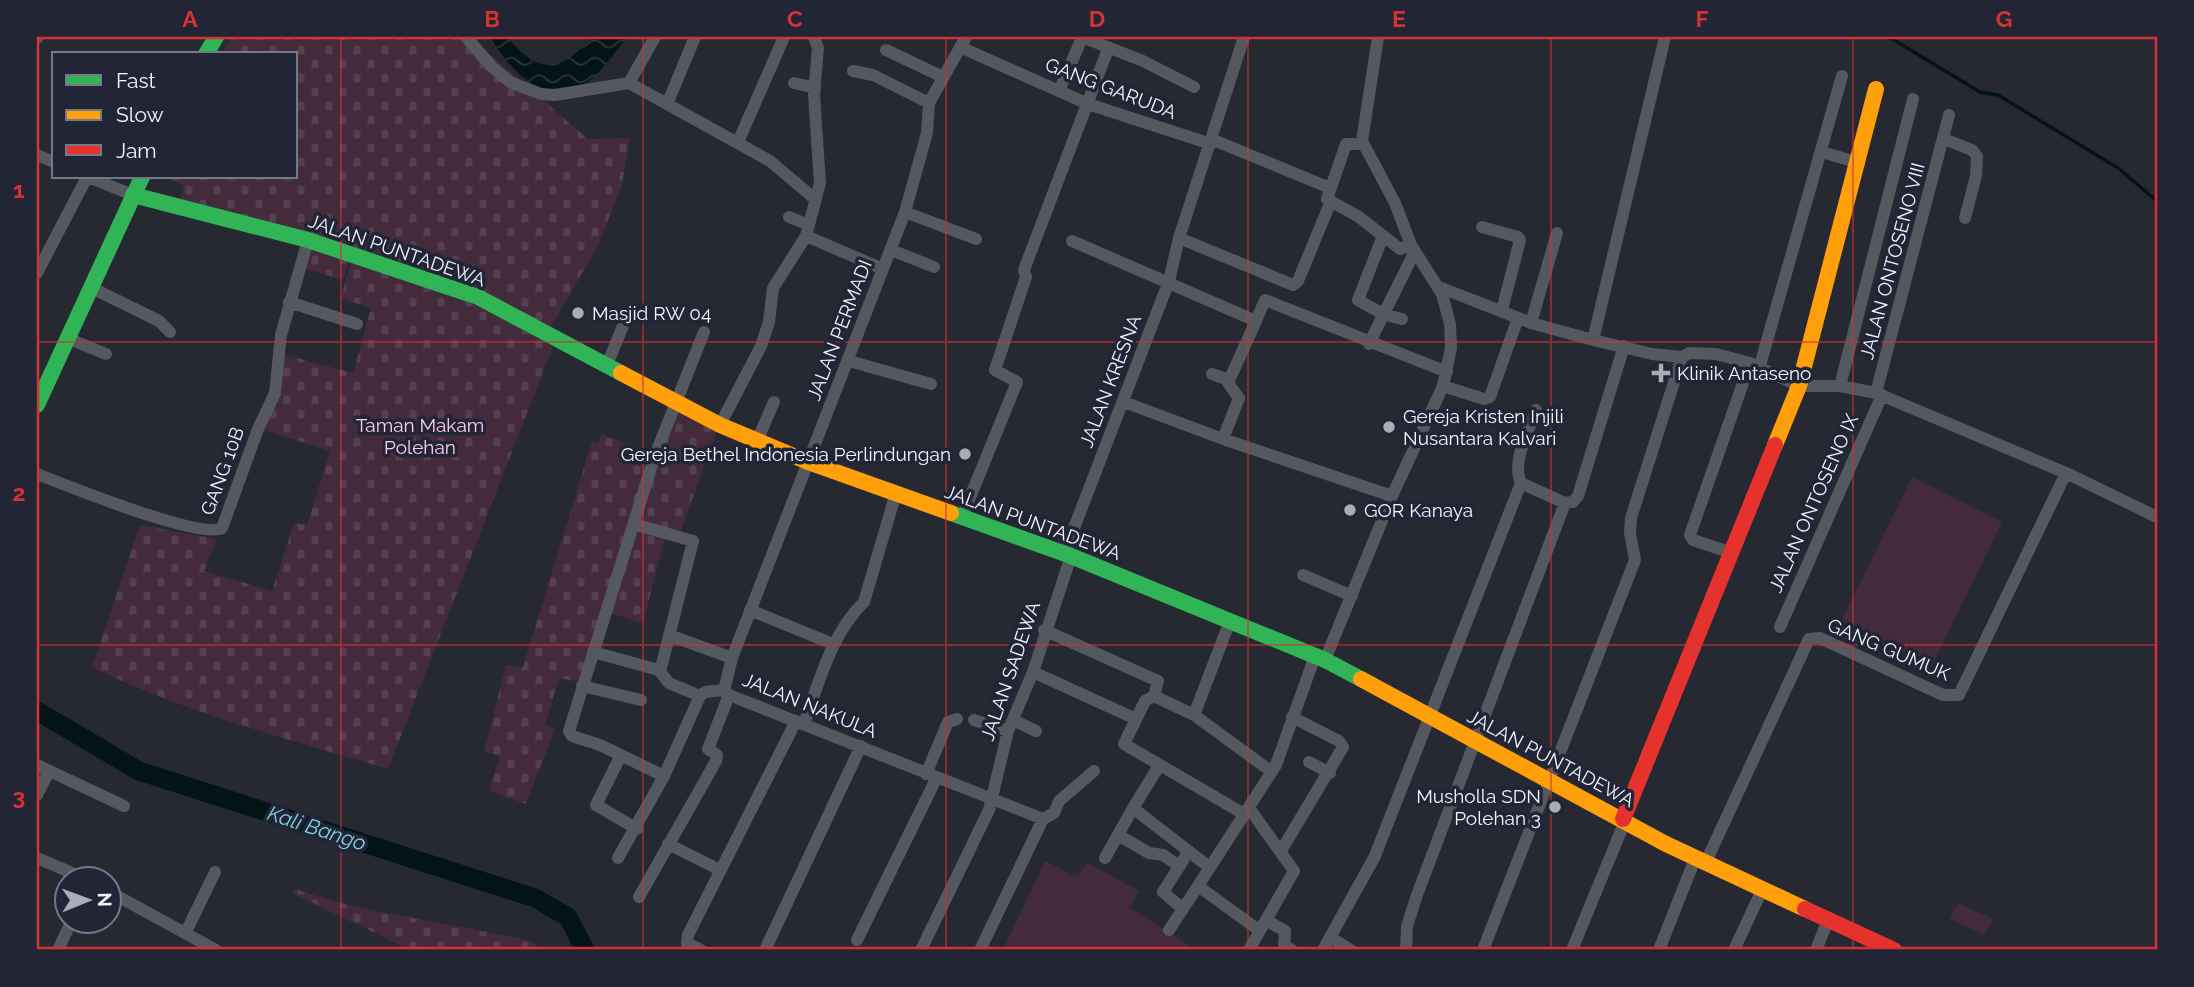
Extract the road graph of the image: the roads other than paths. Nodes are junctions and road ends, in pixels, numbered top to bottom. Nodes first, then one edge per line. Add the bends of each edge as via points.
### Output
1 (466, 37) edge
2 (655, 37) edge
3 (695, 37) edge
4 (785, 37) edge
5 (814, 37) edge
6 (1244, 37) edge
7 (1378, 37) edge
8 (1665, 37) edge
9 (1082, 38) edge
10 (963, 42) edge
11 (1108, 49) junction
12 (886, 50) dead end
13 (853, 71) dead end
14 (1842, 76) dead end
15 (943, 77) junction
16 (629, 83) junction
17 (794, 83) dead end
18 (1194, 87) dead end
19 (814, 88) junction
20 (1876, 89) dead end
21 (1059, 91) junction
22 (1913, 99) dead end
23 (667, 102) junction
24 (929, 103) junction
25 (1088, 104) junction
26 (1949, 115) dead end
27 (1944, 139) junction
28 (738, 142) junction
29 (1211, 142) junction
30 (1363, 144) junction
31 (1822, 152) junction
32 (1859, 163) junction
33 (87, 178) edge
34 (90, 178) edge
35 (142, 178) edge
36 (133, 195) junction
37 (1331, 195) junction
38 (815, 199) junction
39 (905, 212) junction
40 (789, 217) dead end
41 (1965, 218) dead end
42 (1482, 227) dead end
43 (807, 230) junction
44 (1557, 233) dead end
45 (1383, 236) junction
46 (1179, 238) junction
47 (976, 239) dead end
48 (308, 240) junction
49 (1072, 241) dead end
50 (1413, 248) junction
51 (891, 250) junction
52 (934, 267) dead end
53 (38, 269) edge
54 (883, 269) junction
55 (1275, 279) junction
56 (1169, 281) junction
57 (90, 287) junction
58 (1439, 287) junction
59 (1265, 300) junction
60 (289, 302) junction
61 (1502, 310) junction
62 (1383, 314) junction
63 (1518, 318) junction
64 (1402, 319) dead end
65 (1256, 321) junction
66 (1531, 323) junction
67 (356, 324) dead end
68 (622, 326) dead end
69 (170, 332) dead end
70 (704, 332) dead end
71 (67, 338) junction
72 (1593, 340) junction
73 (1369, 344) junction
74 (1624, 346) junction
75 (106, 354) dead end
76 (1682, 357) junction
77 (849, 360) junction
78 (1754, 366) junction
79 (606, 367) junction
80 (1447, 372) junction
81 (1212, 374) dead end
82 (1229, 380) junction
83 (931, 384) dead end
84 (1443, 386) junction
85 (1799, 386) junction
86 (1840, 386) junction
87 (1879, 394) junction
88 (674, 402) junction
89 (774, 402) dead end
90 (1124, 402) junction
91 (37, 405) edge
92 (1536, 410) dead end
93 (720, 425) junction
94 (1223, 439) junction
95 (757, 440) junction
96 (808, 462) junction
97 (2066, 473) junction
98 (37, 474) edge
99 (1521, 482) junction
100 (896, 493) junction
101 (1392, 496) junction
102 (1565, 503) junction
103 (961, 517) junction
104 (2157, 517) edge
105 (634, 524) junction
106 (1729, 552) junction
107 (1067, 555) junction
108 (1303, 575) dead end
109 (1352, 596) junction
110 (750, 610) junction
111 (1230, 621) junction
112 (1780, 626) dead end
113 (1044, 630) junction
114 (669, 635) junction
115 (833, 644) junction
116 (593, 652) junction
117 (732, 658) junction
118 (1320, 658) junction
119 (659, 669) junction
120 (1033, 672) junction
121 (582, 686) junction
122 (727, 692) junction
123 (701, 696) junction
124 (1154, 696) junction
125 (641, 700) dead end
126 (1194, 715) junction
127 (1292, 717) junction
128 (1429, 718) junction
129 (957, 719) dead end
130 (1136, 719) junction
131 (974, 720) dead end
132 (800, 722) junction
133 (1011, 726) junction
134 (1036, 731) dead end
135 (1476, 742) junction
136 (861, 746) junction
137 (621, 755) junction
138 (1309, 762) dead end
139 (1159, 766) junction
140 (43, 768) edge
141 (1094, 771) dead end
142 (1272, 772) junction
143 (1330, 773) junction
144 (664, 775) junction
145 (931, 777) junction
146 (1549, 779) junction
147 (37, 795) edge
148 (991, 799) junction
149 (124, 806) dead end
150 (1133, 808) junction
151 (1247, 811) junction
152 (1043, 819) junction
153 (1624, 820) junction
154 (636, 829) junction
155 (1118, 835) junction
156 (668, 844) junction
157 (1189, 851) junction
158 (1281, 851) junction
159 (618, 858) dead end
160 (1105, 858) dead end
161 (1700, 861) junction
162 (1179, 866) junction
163 (1209, 867) junction
164 (720, 870) junction
165 (215, 872) dead end
166 (1198, 886) junction
167 (1762, 890) junction
168 (639, 897) dead end
169 (122, 898) edge
170 (1183, 909) junction
171 (1828, 920) junction
172 (1263, 925) junction
173 (1169, 930) dead end
174 (186, 932) junction
175 (65, 934) edge
176 (1331, 937) junction
177 (857, 940) dead end
178 (58, 950) edge
179 (216, 950) edge
180 (701, 950) edge
181 (765, 950) edge
182 (921, 950) edge
183 (980, 950) edge
184 (1249, 950) edge
185 (1292, 950) edge
186 (1324, 950) edge
187 (1351, 950) edge
188 (1406, 950) edge
189 (1483, 950) edge
190 (1572, 950) edge
191 (1659, 950) edge
192 (1734, 950) edge
193 (1816, 950) edge
194 (1894, 950) edge

1 - 16 street via 510,82 541,94
2 - 16 street
3 - 23 street
4 - 28 street
5 - 19 street via 818,48
6 - 29 street, JALAN KRESNA
7 - 30 street
8 - 72 street
9 - 11 street
9 - 21 street
10 - 15 street
10 - 21 street, GANG GARUDA
11 - 18 street
11 - 25 street
12 - 15 street
13 - 24 street via 873,75
14 - 31 street
15 - 24 street
16 - 23 street
17 - 19 street
19 - 38 street via 822,173
20 - 32 street
21 - 25 street, GANG GARUDA
22 - 86 street
23 - 28 street
24 - 39 street, JALAN PERMADI via 926,139
25 - 29 street, GANG GARUDA
25 - 103 street via 1025,267 1026,277 996,367 996,372 1017,382
26 - 27 street, JALAN ONTOSENO VIII
27 - 41 street via 1977,156
27 - 87 street, JALAN ONTOSENO VIII
28 - 38 street via 770,161
29 - 37 street, GANG GARUDA
29 - 46 street, JALAN KRESNA
30 - 37 street via 1346,144
30 - 50 street
31 - 32 street
31 - 78 street
32 - 85 street
33 - 53 street
34 - 36 street
35 - 36 street
36 - 48 street, JALAN PUNTADEWA
36 - 57 street
37 - 45 street, GANG GARUDA
37 - 55 street via 1298,281 1293,285
38 - 43 street
39 - 47 street
39 - 51 street, JALAN PERMADI
40 - 43 street
42 - 61 street via 1520,240
43 - 54 street
43 - 93 street via 773,288 761,346
44 - 66 street
45 - 50 street, GANG GARUDA via 1400,249
45 - 62 street via 1358,300
46 - 55 street
46 - 56 street, JALAN KRESNA
48 - 60 street, GANG 10B
48 - 79 street, JALAN PUNTADEWA via 478,297
49 - 56 street
50 - 58 street
50 - 62 street
51 - 52 street
51 - 54 street, JALAN PERMADI
54 - 77 street, JALAN PERMADI
55 - 59 street
56 - 65 street
56 - 90 street, JALAN KRESNA
57 - 69 street via 159,321
57 - 71 street
58 - 61 street
58 - 80 street via 1451,332
59 - 65 street
59 - 73 street
60 - 67 street
60 - 98 street, GANG 10B via 277,356 275,393 222,528 211,531 157,517
61 - 63 street
62 - 64 street
62 - 73 street
63 - 66 street
63 - 84 street via 1490,397
65 - 82 street
66 - 72 street
68 - 79 street
70 - 88 street
71 - 75 street
71 - 91 street
72 - 74 street
73 - 80 street
74 - 76 street
74 - 102 street via 1578,496
76 - 78 street via 1716,354
76 - 146 street via 1631,518 1636,556
77 - 83 street
77 - 96 street, JALAN PERMADI
78 - 85 street
78 - 106 street via 1690,536
79 - 88 street, JALAN PUNTADEWA
80 - 84 street
81 - 82 street
82 - 94 street via 1228,386 1239,398
84 - 101 street
85 - 86 street
85 - 106 street
86 - 87 street
87 - 97 street
87 - 112 street, JALAN ONTOSENO IX
88 - 93 street, JALAN PUNTADEWA
88 - 105 street
89 - 95 street
90 - 94 street
90 - 107 street, JALAN KRESNA
92 - 99 street via 1517,467
93 - 95 street, JALAN PUNTADEWA
94 - 101 street
95 - 96 street, JALAN PUNTADEWA
96 - 100 street, JALAN PUNTADEWA
96 - 110 street, JALAN NAKULA
97 - 104 street
97 - 161 street, GANG GUMUK via 1959,695 1943,695 1820,638 1808,639
99 - 102 street
99 - 128 street
100 - 103 street, JALAN PUNTADEWA
100 - 115 street via 864,602 853,610
101 - 109 street
102 - 135 street
103 - 107 street, JALAN PUNTADEWA
105 - 114 street via 693,541
105 - 116 street
106 - 153 street
107 - 111 street, JALAN PUNTADEWA
107 - 113 street, JALAN SADEWA
108 - 109 street
109 - 118 street
110 - 115 street
110 - 117 street, JALAN NAKULA
111 - 118 street, JALAN PUNTADEWA
111 - 126 street
113 - 120 street, JALAN SADEWA
113 - 124 street via 1153,677 1158,684
114 - 117 street
114 - 119 street
115 - 132 street
116 - 119 street
116 - 121 street
117 - 122 street, JALAN NAKULA
118 - 127 street
118 - 128 street, JALAN PUNTADEWA
119 - 123 street via 669,683
120 - 130 street
120 - 133 street, JALAN SADEWA
121 - 125 street
121 - 137 street via 569,734
122 - 123 street
122 - 132 street, JALAN NAKULA
122 - 156 street via 708,749 717,755 716,761
123 - 144 street
124 - 126 street
124 - 130 street via 1145,701
126 - 142 street
127 - 142 street
127 - 143 street via 1342,743
128 - 135 street, JALAN PUNTADEWA
128 - 176 street via 1375,856
129 - 145 street via 947,725
130 - 139 street via 1124,744
131 - 133 street
132 - 136 street, JALAN NAKULA
132 - 164 street
133 - 134 street
133 - 148 street, JALAN SADEWA
135 - 146 street, JALAN PUNTADEWA
135 - 188 street via 1417,895 1407,926
136 - 145 street, JALAN NAKULA
136 - 181 street
137 - 144 street
137 - 154 street via 596,805
138 - 143 street
139 - 150 street
139 - 151 street
140 - 147 street
140 - 149 street
141 - 152 street via 1059,801 1055,813
142 - 151 street
143 - 158 street
144 - 154 street
145 - 148 street, JALAN NAKULA
145 - 177 street
146 - 153 street, JALAN PUNTADEWA
146 - 189 street
148 - 152 street
148 - 182 street, JALAN SADEWA
150 - 155 street
150 - 157 street
151 - 158 street
151 - 163 street
152 - 183 street
153 - 161 street, JALAN PUNTADEWA
153 - 190 street
154 - 159 street
155 - 160 street
155 - 162 street
156 - 164 street
156 - 168 street
157 - 162 street
157 - 163 street
158 - 172 street via 1293,876
161 - 167 street, JALAN PUNTADEWA
161 - 191 street
162 - 170 street via 1163,892
163 - 166 street
164 - 180 street via 686,940
165 - 174 street
166 - 170 street
166 - 172 street
167 - 171 street, JALAN PUNTADEWA
167 - 192 street
169 - 174 street
170 - 173 street
171 - 193 street
171 - 194 street, JALAN PUNTADEWA
172 - 184 street
172 - 185 street via 1285,931 1284,945
174 - 179 street
175 - 178 street
176 - 186 street
176 - 187 street

